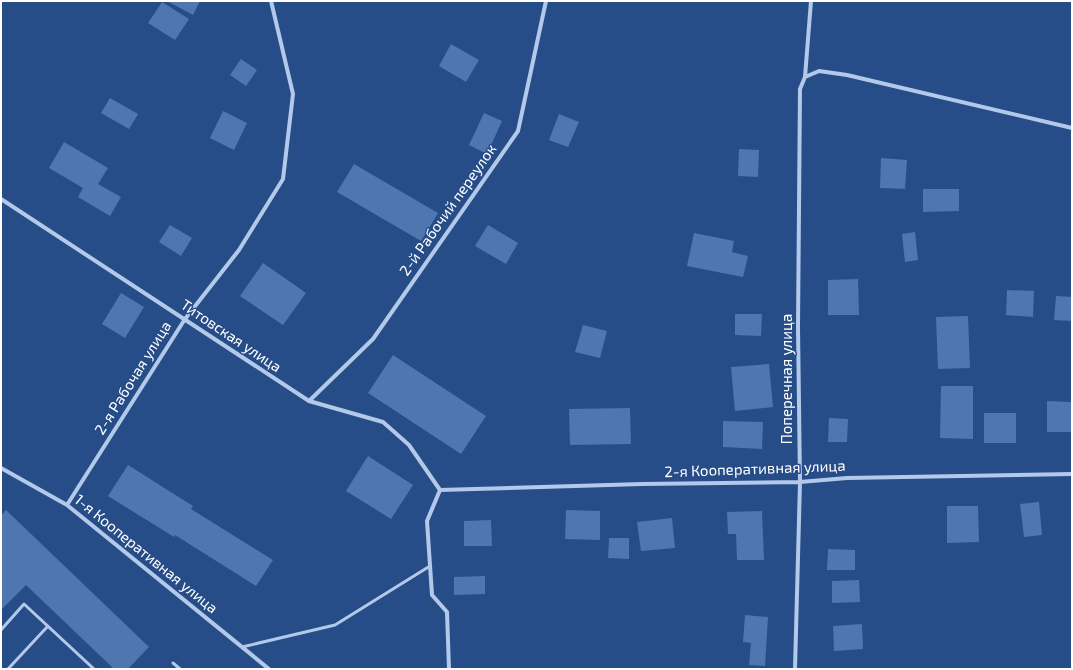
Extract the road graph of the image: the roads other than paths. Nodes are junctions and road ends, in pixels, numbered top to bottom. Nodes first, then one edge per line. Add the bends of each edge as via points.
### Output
1 (271, 1) edge
2 (546, 1) edge
3 (811, 1) edge
4 (805, 77) junction
5 (1072, 128) edge
6 (1, 198) edge
7 (185, 319) junction
8 (308, 401) junction
9 (1, 468) edge
10 (1072, 474) edge
11 (800, 482) junction
12 (440, 490) junction
13 (67, 505) junction
14 (430, 566) junction
15 (48, 626) junction
16 (1, 630) edge
17 (242, 647) junction
18 (173, 663) dead end
19 (8, 669) edge
20 (94, 669) edge
21 (180, 669) edge
22 (269, 669) edge
23 (449, 669) edge
24 (795, 669) edge

1 - 7 street, 2-я Рабочая улица via 293,94 283,179 240,250
2 - 8 street, 2-й Рабочий переулок via 518,131 373,339
3 - 4 street
4 - 5 street via 820,71 847,75
4 - 11 street, Поперечная улица via 800,89
6 - 7 street, Титовская улица
7 - 8 street, Титовская улица
7 - 13 street, 2-я Рабочая улица
8 - 12 street, Титовская улица via 383,422 409,444
9 - 13 street, 1-я Кооперативная улица
10 - 11 street, 2-я Кооперативная улица via 847,478
11 - 12 street, 2-я Кооперативная улица
11 - 24 street, Поперечная улица
12 - 14 street via 427,521
13 - 17 street, 1-я Кооперативная улица
14 - 17 lane via 335,625
14 - 23 street via 432,595 447,612
15 - 16 lane via 24,604
15 - 19 lane
15 - 20 lane
17 - 22 street, 1-я Кооперативная улица
18 - 21 lane

